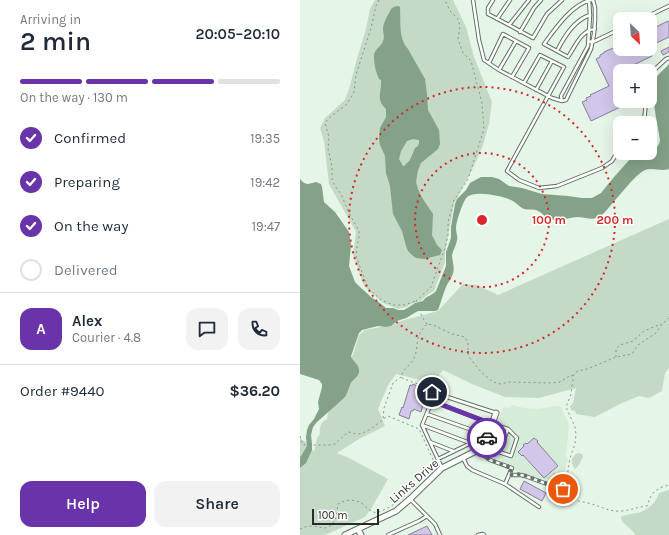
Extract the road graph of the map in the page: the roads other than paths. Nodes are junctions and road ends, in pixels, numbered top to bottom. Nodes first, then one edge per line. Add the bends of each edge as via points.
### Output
1 (473, 0) edge
2 (493, 0) edge
3 (510, 0) edge
4 (529, 0) edge
5 (541, 0) edge
6 (562, 0) edge
7 (590, 0) edge
8 (669, 6) edge
9 (657, 12) edge
10 (590, 15) junction
11 (497, 19) junction
12 (509, 26) junction
13 (595, 29) junction
14 (589, 30) junction
15 (520, 32) junction
16 (613, 32) edge
17 (516, 41) junction
18 (588, 41) junction
19 (592, 42) junction
20 (558, 51) junction
21 (669, 58) edge
22 (552, 61) junction
23 (489, 63) junction
24 (657, 67) edge
25 (499, 70) junction
26 (512, 77) junction
27 (524, 83) junction
28 (536, 90) junction
29 (548, 96) junction
30 (562, 101) junction
31 (613, 159) edge
32 (432, 401) junction
33 (496, 413) joint
34 (426, 414) junction
35 (492, 424) junction
36 (422, 425) junction
37 (508, 429) junction
38 (475, 431) junction
39 (488, 435) junction
40 (430, 442) junction
41 (471, 443) junction
42 (454, 451) junction
43 (478, 451) junction
44 (463, 458) junction
45 (438, 459) junction
46 (442, 468) junction
47 (509, 475) junction
48 (505, 484) junction
49 (558, 488) junction
50 (410, 499) junction
51 (539, 507) dead end
52 (427, 516) junction
53 (358, 529) junction
54 (345, 535) edge
55 (361, 535) edge
56 (388, 535) edge
57 (440, 535) edge
58 (478, 535) edge
59 (484, 535) edge

1 - 23 lane via 484,60
2 - 11 lane via 488,8 488,14
3 - 11 lane
4 - 12 lane
5 - 15 lane
6 - 15 lane via 547,14 533,38
7 - 10 lane
7 - 13 lane via 595,8
7 - 20 lane via 567,15 544,44
8 - 9 lane
10 - 14 lane
10 - 20 lane via 573,26
11 - 12 lane
12 - 15 lane
13 - 14 lane
13 - 19 lane
14 - 18 lane
14 - 20 lane via 584,33 568,57
16 - 19 lane
17 - 23 lane via 503,34
17 - 25 lane
17 - 26 lane via 529,48
18 - 19 lane
18 - 30 lane via 588,46 561,96
19 - 30 lane via 566,100
21 - 24 lane
22 - 27 lane via 540,54
22 - 28 lane
22 - 29 lane via 564,67
23 - 25 lane
25 - 26 lane
26 - 27 lane
27 - 28 lane
28 - 29 lane
29 - 30 lane
29 - 31 lane via 508,171 519,180 539,188 557,186 602,168
32 - 33 lane via 432,392
32 - 34 lane
32 - 35 lane
33 - 35 street
34 - 36 lane
34 - 38 lane
35 - 37 lane
35 - 39 street
36 - 40 lane
36 - 41 lane
37 - 37 lane via 499,452 511,456 517,438
38 - 39 lane
38 - 41 lane
39 - 43 street via 483,447
40 - 42 lane
40 - 45 lane
41 - 42 lane
42 - 45 lane
43 - 44 street, Links Drive
43 - 47 lane via 490,460 512,468
44 - 46 street, Links Drive
44 - 48 lane via 472,470
45 - 46 lane
46 - 50 street, Links Drive
47 - 48 lane
47 - 49 lane via 521,474
48 - 51 lane
49 - 49 lane via 563,487 561,494
50 - 52 lane
50 - 53 street, Links Drive via 396,511
52 - 56 lane
52 - 57 lane via 435,524
53 - 54 street, Links Drive
53 - 55 street
58 - 59 lane

